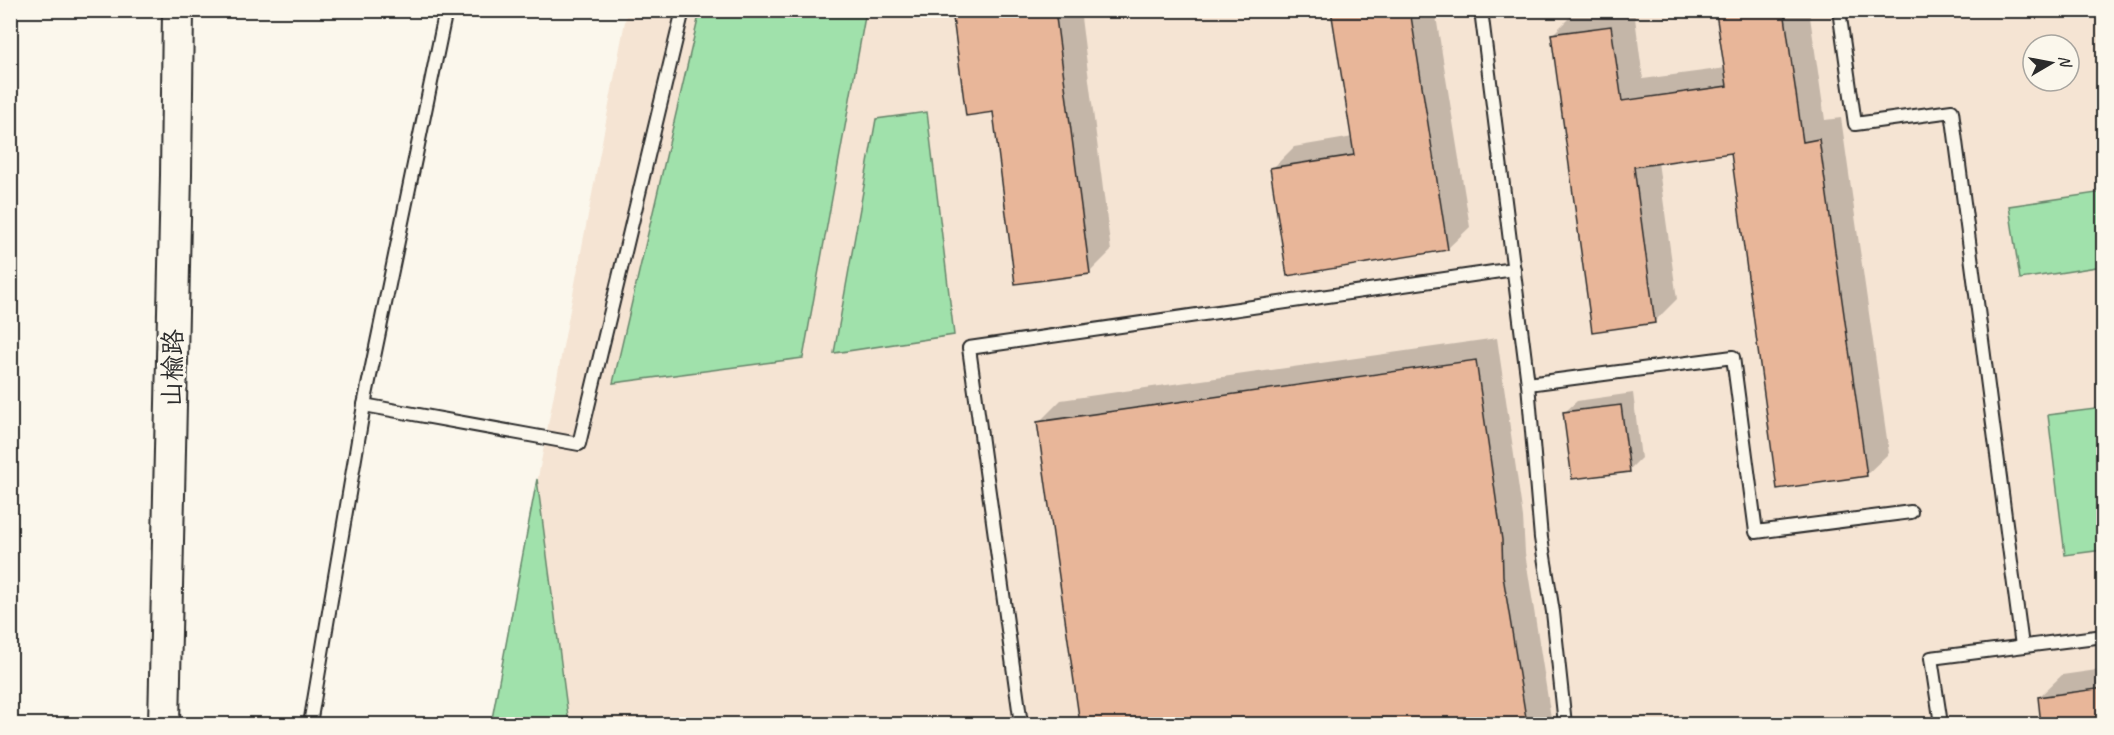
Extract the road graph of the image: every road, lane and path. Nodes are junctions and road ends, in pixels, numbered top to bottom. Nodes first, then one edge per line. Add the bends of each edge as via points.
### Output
1 (178, 10) edge
2 (446, 10) edge
3 (683, 10) edge
4 (1481, 10) edge
5 (1839, 10) edge
6 (1514, 269) junction
7 (1528, 384) junction
8 (364, 405) junction
9 (1911, 512) dead end
10 (2103, 636) edge
11 (2022, 646) junction
12 (164, 724) edge
13 (310, 724) edge
14 (1021, 724) edge
15 (1565, 724) edge
16 (1941, 724) edge

1 - 12 street, 山榆路
2 - 8 lane
3 - 8 lane via 579,444
4 - 6 lane
5 - 11 lane via 1855,124 1952,111
6 - 7 lane
6 - 14 lane via 969,348
7 - 9 lane via 1733,357 1756,532
7 - 15 lane via 1541,538
8 - 13 lane
10 - 11 lane
11 - 16 lane via 1931,658

